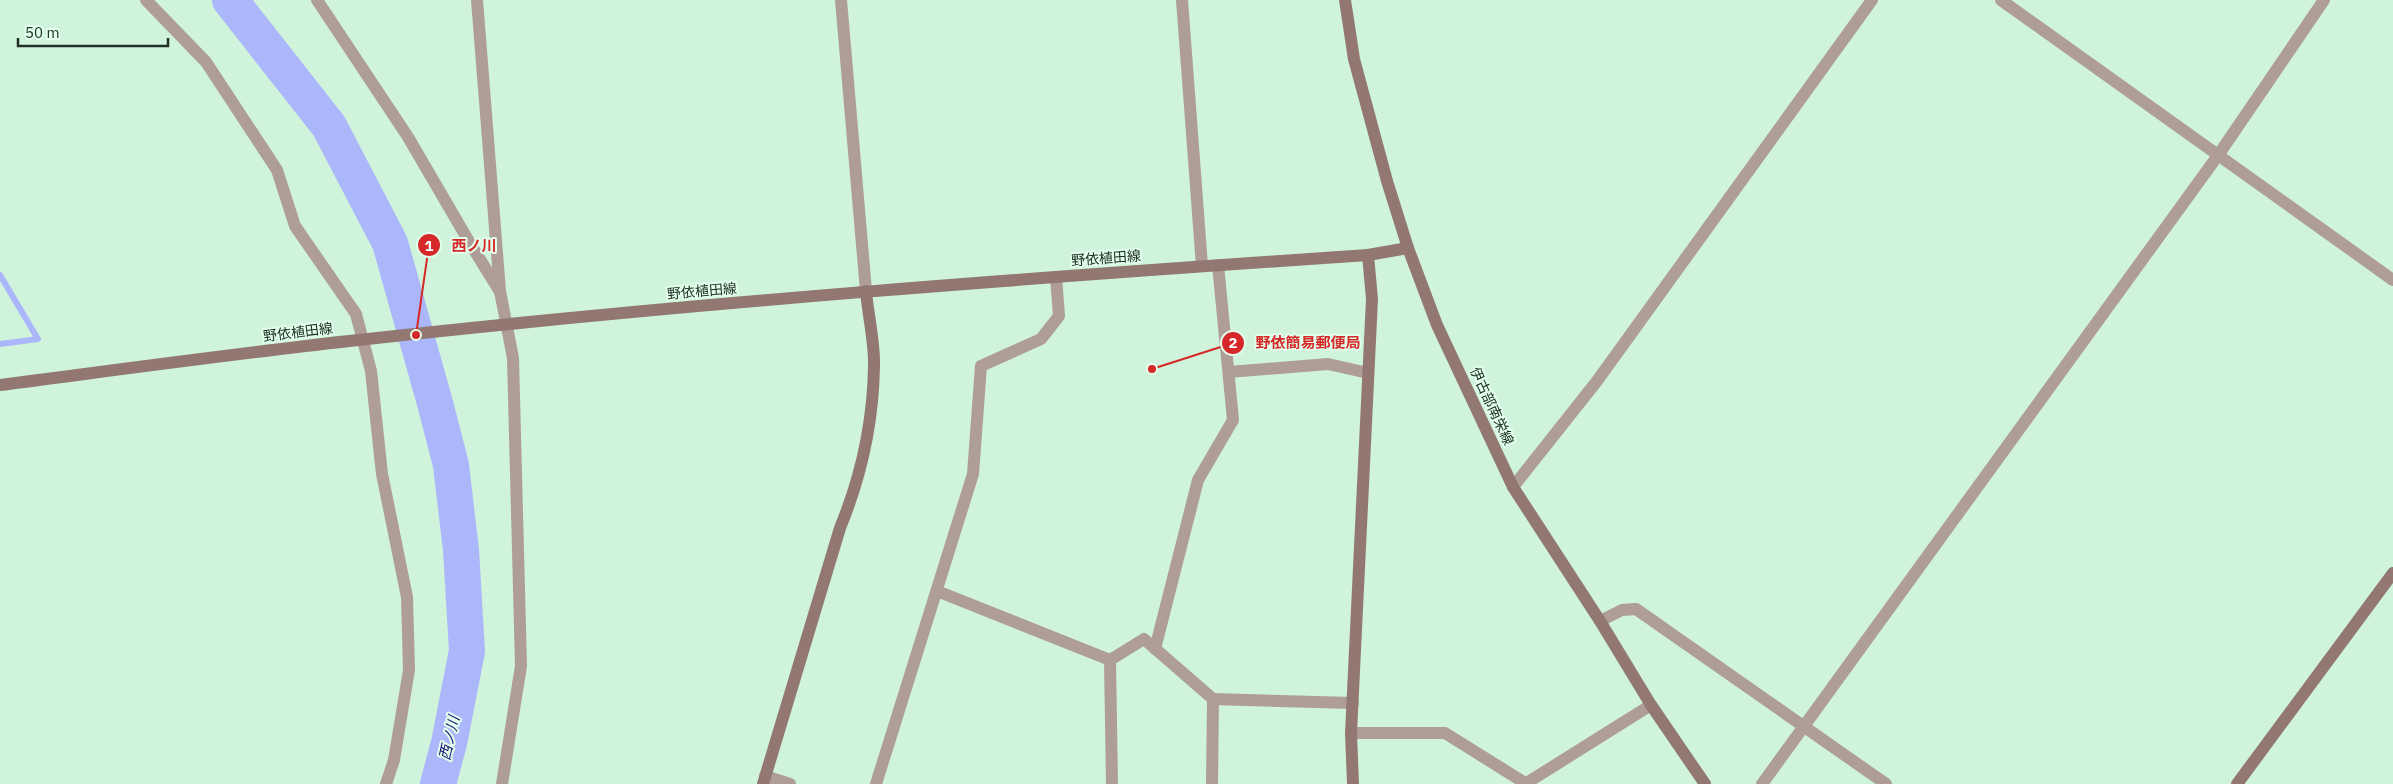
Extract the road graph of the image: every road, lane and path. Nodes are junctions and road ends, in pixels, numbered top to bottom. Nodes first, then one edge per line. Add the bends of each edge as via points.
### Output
1 (146, 0) edge
2 (317, 0) edge
3 (477, 0) edge
4 (841, 0) edge
5 (1182, 0) edge
6 (1345, 0) edge
7 (1872, 0) edge
8 (2001, 0) edge
9 (2324, 0) edge
10 (2219, 154) junction
11 (1408, 248) junction
12 (1368, 255) junction
13 (1218, 265) junction
14 (1202, 266) junction
15 (1056, 277) junction
16 (2393, 280) edge
17 (866, 290) junction
18 (500, 291) junction
19 (1229, 372) junction
20 (1368, 373) junction
21 (0, 385) edge
22 (1513, 487) junction
23 (2393, 573) edge
24 (937, 592) junction
25 (1600, 621) junction
26 (1155, 649) junction
27 (1110, 660) junction
28 (1213, 699) junction
29 (1353, 703) junction
30 (1651, 705) junction
31 (1803, 727) junction
32 (1351, 733) junction
33 (764, 780) edge
34 (386, 784) edge
35 (502, 784) edge
36 (790, 784) edge
37 (876, 784) edge
38 (1112, 784) edge
39 (1212, 784) edge
40 (1354, 784) edge
41 (1525, 784) edge
42 (1705, 784) edge
43 (1762, 784) edge
44 (1886, 784) edge
45 (2237, 784) edge

1 - 34 street via 206,62 277,170 295,226 356,314 371,371 382,474 407,597 409,670 394,760
2 - 18 street via 408,137
3 - 18 street
4 - 17 street
5 - 14 street
6 - 11 main road, 伊古部南栄線 via 1354,59
7 - 22 street via 1597,381
8 - 10 street
9 - 10 street
10 - 16 street
10 - 31 street
11 - 12 main road, 野依植田線
11 - 22 main road, 伊古部南栄線 via 1437,325
12 - 13 main road, 野依植田線
12 - 20 main road via 1372,299
13 - 14 main road, 野依植田線
13 - 19 street
14 - 15 main road, 野依植田線
15 - 17 main road, 野依植田線
15 - 24 street via 1059,316 1041,339 981,366 973,474
17 - 21 main road, 野依植田線 via 348,341
17 - 33 main road via 874,366 868,435
18 - 35 street via 513,358 521,666
19 - 20 street via 1328,364
19 - 26 street via 1233,420 1198,480
20 - 29 main road
22 - 25 main road, 伊古部南栄線
23 - 45 main road
24 - 27 street
24 - 37 street
25 - 30 main road, 伊古部南栄線
25 - 31 street via 1622,610 1636,609
26 - 27 street via 1144,639
26 - 28 street
27 - 38 street
28 - 29 street
28 - 39 street
29 - 32 main road
30 - 41 street
30 - 42 main road, 伊古部南栄線
31 - 43 street
31 - 44 street
32 - 40 main road
32 - 41 street via 1445,733
33 - 36 street

